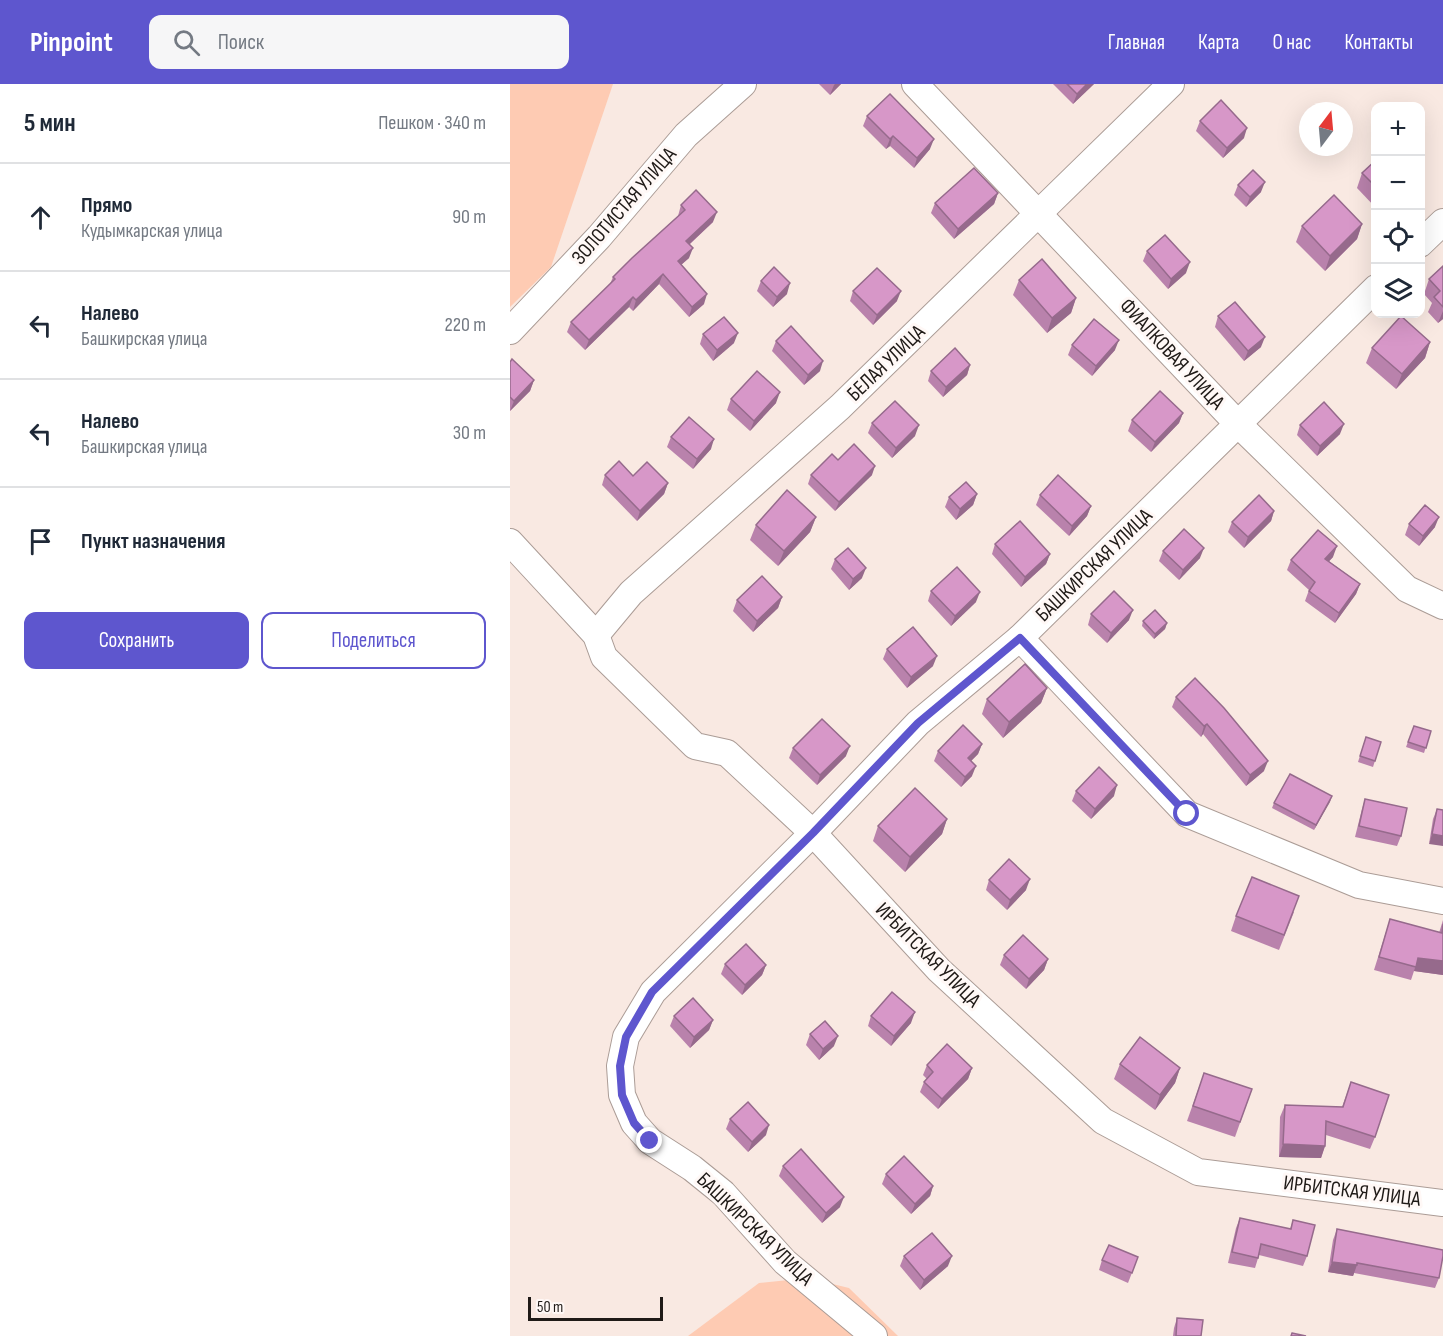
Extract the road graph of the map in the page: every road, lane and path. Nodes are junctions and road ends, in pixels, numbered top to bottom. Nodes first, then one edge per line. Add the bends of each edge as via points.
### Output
1 (742, 84) edge
2 (915, 84) edge
3 (1171, 84) edge
4 (1039, 213) junction
5 (1443, 222) edge
6 (1425, 239) edge
7 (1371, 293) edge
8 (510, 331) edge
9 (1238, 424) junction
10 (510, 542) edge
11 (1443, 606) edge
12 (596, 635) junction
13 (1020, 638) junction
14 (813, 833) junction
15 (1443, 901) edge
16 (1443, 1203) edge
17 (874, 1336) edge

1 - 8 street, ЗОЛОТИСТАЯ УЛИЦА via 686,135 599,237
2 - 4 street, ФИАЛКОВАЯ УЛИЦА
3 - 4 street, БЕЛАЯ УЛИЦА
4 - 9 street, ФИАЛКОВАЯ УЛИЦА
4 - 12 street, БЕЛАЯ УЛИЦА via 840,407 632,593
5 - 6 street
7 - 9 street, БАШКИРСКАЯ УЛИЦА
9 - 11 street, ФИАЛКОВАЯ УЛИЦА via 1407,589
9 - 13 street, БАШКИРСКАЯ УЛИЦА
10 - 12 street, ИРБИТСКАЯ УЛИЦА
12 - 14 street, ИРБИТСКАЯ УЛИЦА via 604,657 695,746 727,753
13 - 14 street, БАШКИРСКАЯ УЛИЦА via 918,723
13 - 15 street via 1187,814 1359,885
14 - 16 street, ИРБИТСКАЯ УЛИЦА via 939,970 1103,1121 1198,1172
14 - 17 street, БАШКИРСКАЯ УЛИЦА via 652,992 626,1037 620,1066 622,1095 634,1123 650,1141 723,1193 786,1262

